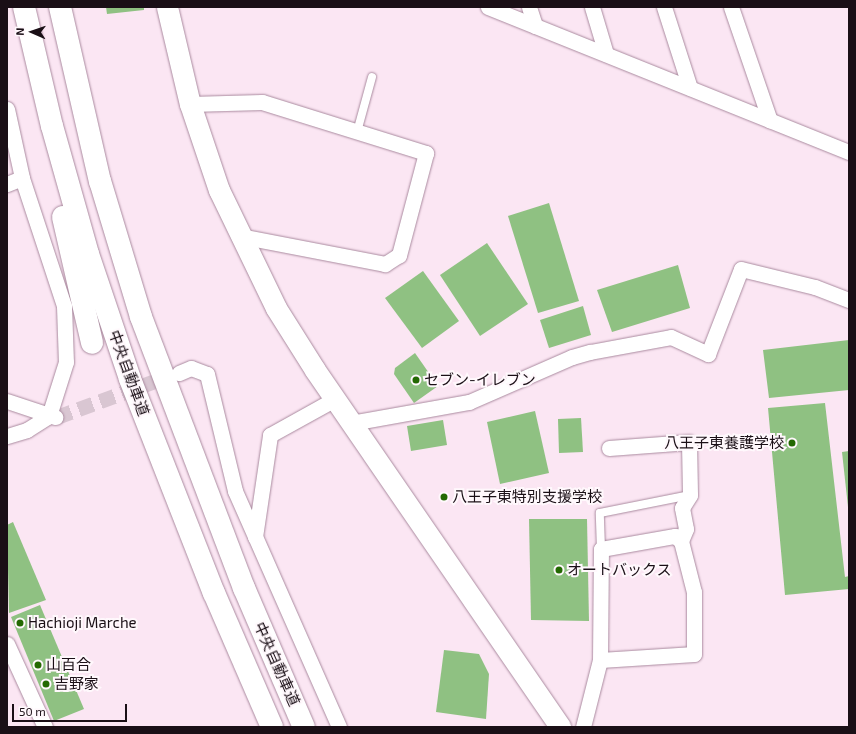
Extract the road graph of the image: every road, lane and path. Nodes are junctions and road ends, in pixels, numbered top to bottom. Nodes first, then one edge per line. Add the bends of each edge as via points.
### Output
1 (16, 7) edge
2 (24, 7) edge
3 (60, 7) edge
4 (167, 7) edge
5 (488, 7) edge
6 (529, 7) edge
7 (592, 7) edge
8 (664, 7) edge
9 (731, 7) edge
10 (535, 26) junction
11 (606, 54) junction
12 (372, 77) dead end
13 (690, 88) junction
14 (190, 104) junction
15 (7, 109) edge
16 (770, 121) junction
17 (357, 132) junction
18 (849, 152) edge
19 (22, 178) junction
20 (7, 184) edge
21 (240, 236) junction
22 (849, 300) edge
23 (92, 342) dead end
24 (179, 373) tunnel mouth
25 (334, 399) junction
26 (7, 401) edge
27 (53, 417) junction
28 (351, 423) junction
29 (7, 436) edge
30 (609, 448) dead end
31 (690, 495) junction
32 (255, 537) junction
33 (681, 541) junction
34 (602, 549) junction
35 (7, 644) edge
36 (600, 660) junction
37 (12, 670) edge
38 (45, 727) edge
39 (272, 727) edge
40 (304, 727) edge
41 (339, 727) edge
42 (560, 727) edge
43 (583, 727) edge

1 - 23 highway
2 - 39 highway, 中央自動車道 via 52,126 86,246 130,379 214,593
3 - 40 highway, 中央自動車道 via 100,181 141,317 241,581
4 - 14 street
5 - 10 street
6 - 10 street
7 - 11 street
8 - 13 street
9 - 16 street
10 - 11 street
11 - 13 street
12 - 17 lane
13 - 16 street
14 - 17 street via 262,102
14 - 21 street via 219,190
15 - 19 street
16 - 18 street
17 - 21 street via 426,153 399,255 385,264
19 - 20 street
19 - 27 street via 64,306 66,362
21 - 25 street via 276,308
22 - 28 street via 815,287 741,270 708,354 671,338 590,352 572,357 469,402
24 - 32 street via 191,368 207,374 235,491
25 - 28 street
25 - 32 street via 270,434
26 - 27 street
27 - 29 street via 27,430
28 - 42 street
30 - 31 street via 689,442
31 - 33 street via 682,508 686,529
31 - 34 lane via 600,512
32 - 41 street
33 - 34 street via 675,536
33 - 36 street via 694,592 694,654
34 - 36 street
35 - 37 street
36 - 43 street
37 - 38 street

